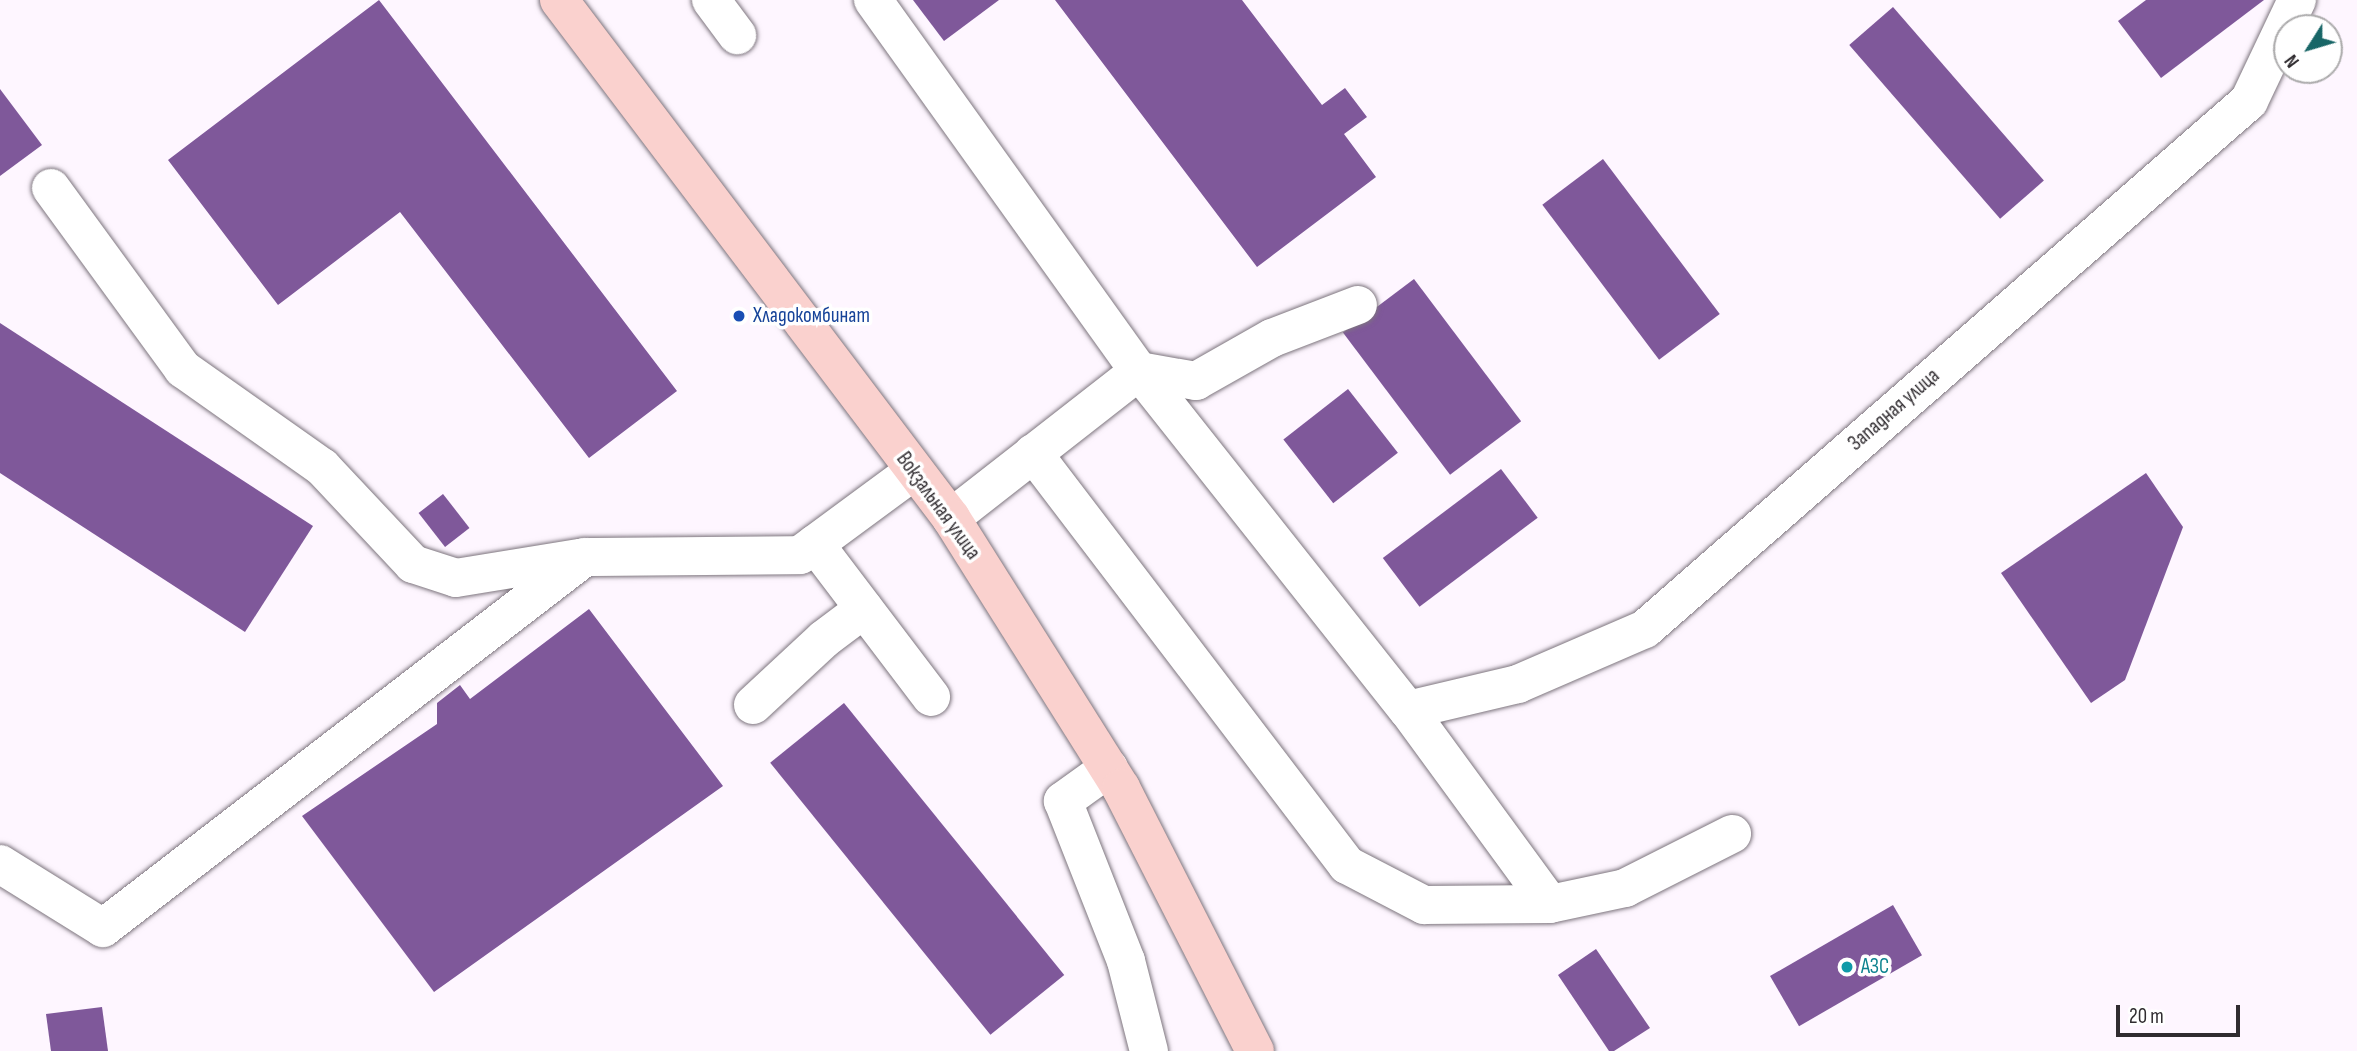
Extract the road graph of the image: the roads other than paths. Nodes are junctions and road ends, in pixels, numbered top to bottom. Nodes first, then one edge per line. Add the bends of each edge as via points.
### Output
1 (559, 0) edge
2 (711, 0) edge
3 (873, 0) edge
4 (2297, 0) edge
5 (737, 35) dead end
6 (51, 188) dead end
7 (1358, 305) dead end
8 (1139, 370) junction
9 (1033, 453) junction
10 (914, 471) junction
11 (951, 518) junction
12 (815, 544) junction
13 (586, 557) junction
14 (864, 609) junction
15 (931, 697) dead end
16 (753, 705) dead end
17 (1408, 710) junction
18 (1110, 768) junction
19 (1732, 834) dead end
20 (0, 864) edge
21 (1550, 904) junction
22 (1149, 1051) edge
23 (1255, 1051) edge

1 - 10 main road, Вокзальная улица
2 - 5 street
3 - 8 street
4 - 17 street, Западная улица via 2249,101 1645,629 1518,684
6 - 13 street via 183,369 322,467 413,564 456,578
7 - 8 street via 1272,338 1196,381
8 - 9 street
8 - 17 street
9 - 11 street
9 - 21 street via 1347,865 1424,905
10 - 11 main road, Вокзальная улица
10 - 12 street
11 - 18 main road, Вокзальная улица
12 - 13 street via 800,555
12 - 14 street
13 - 20 street via 103,928
14 - 15 street
14 - 16 street
17 - 21 street
18 - 22 street via 1063,801 1126,961
18 - 23 main road, Вокзальная улица
19 - 21 street via 1625,888

